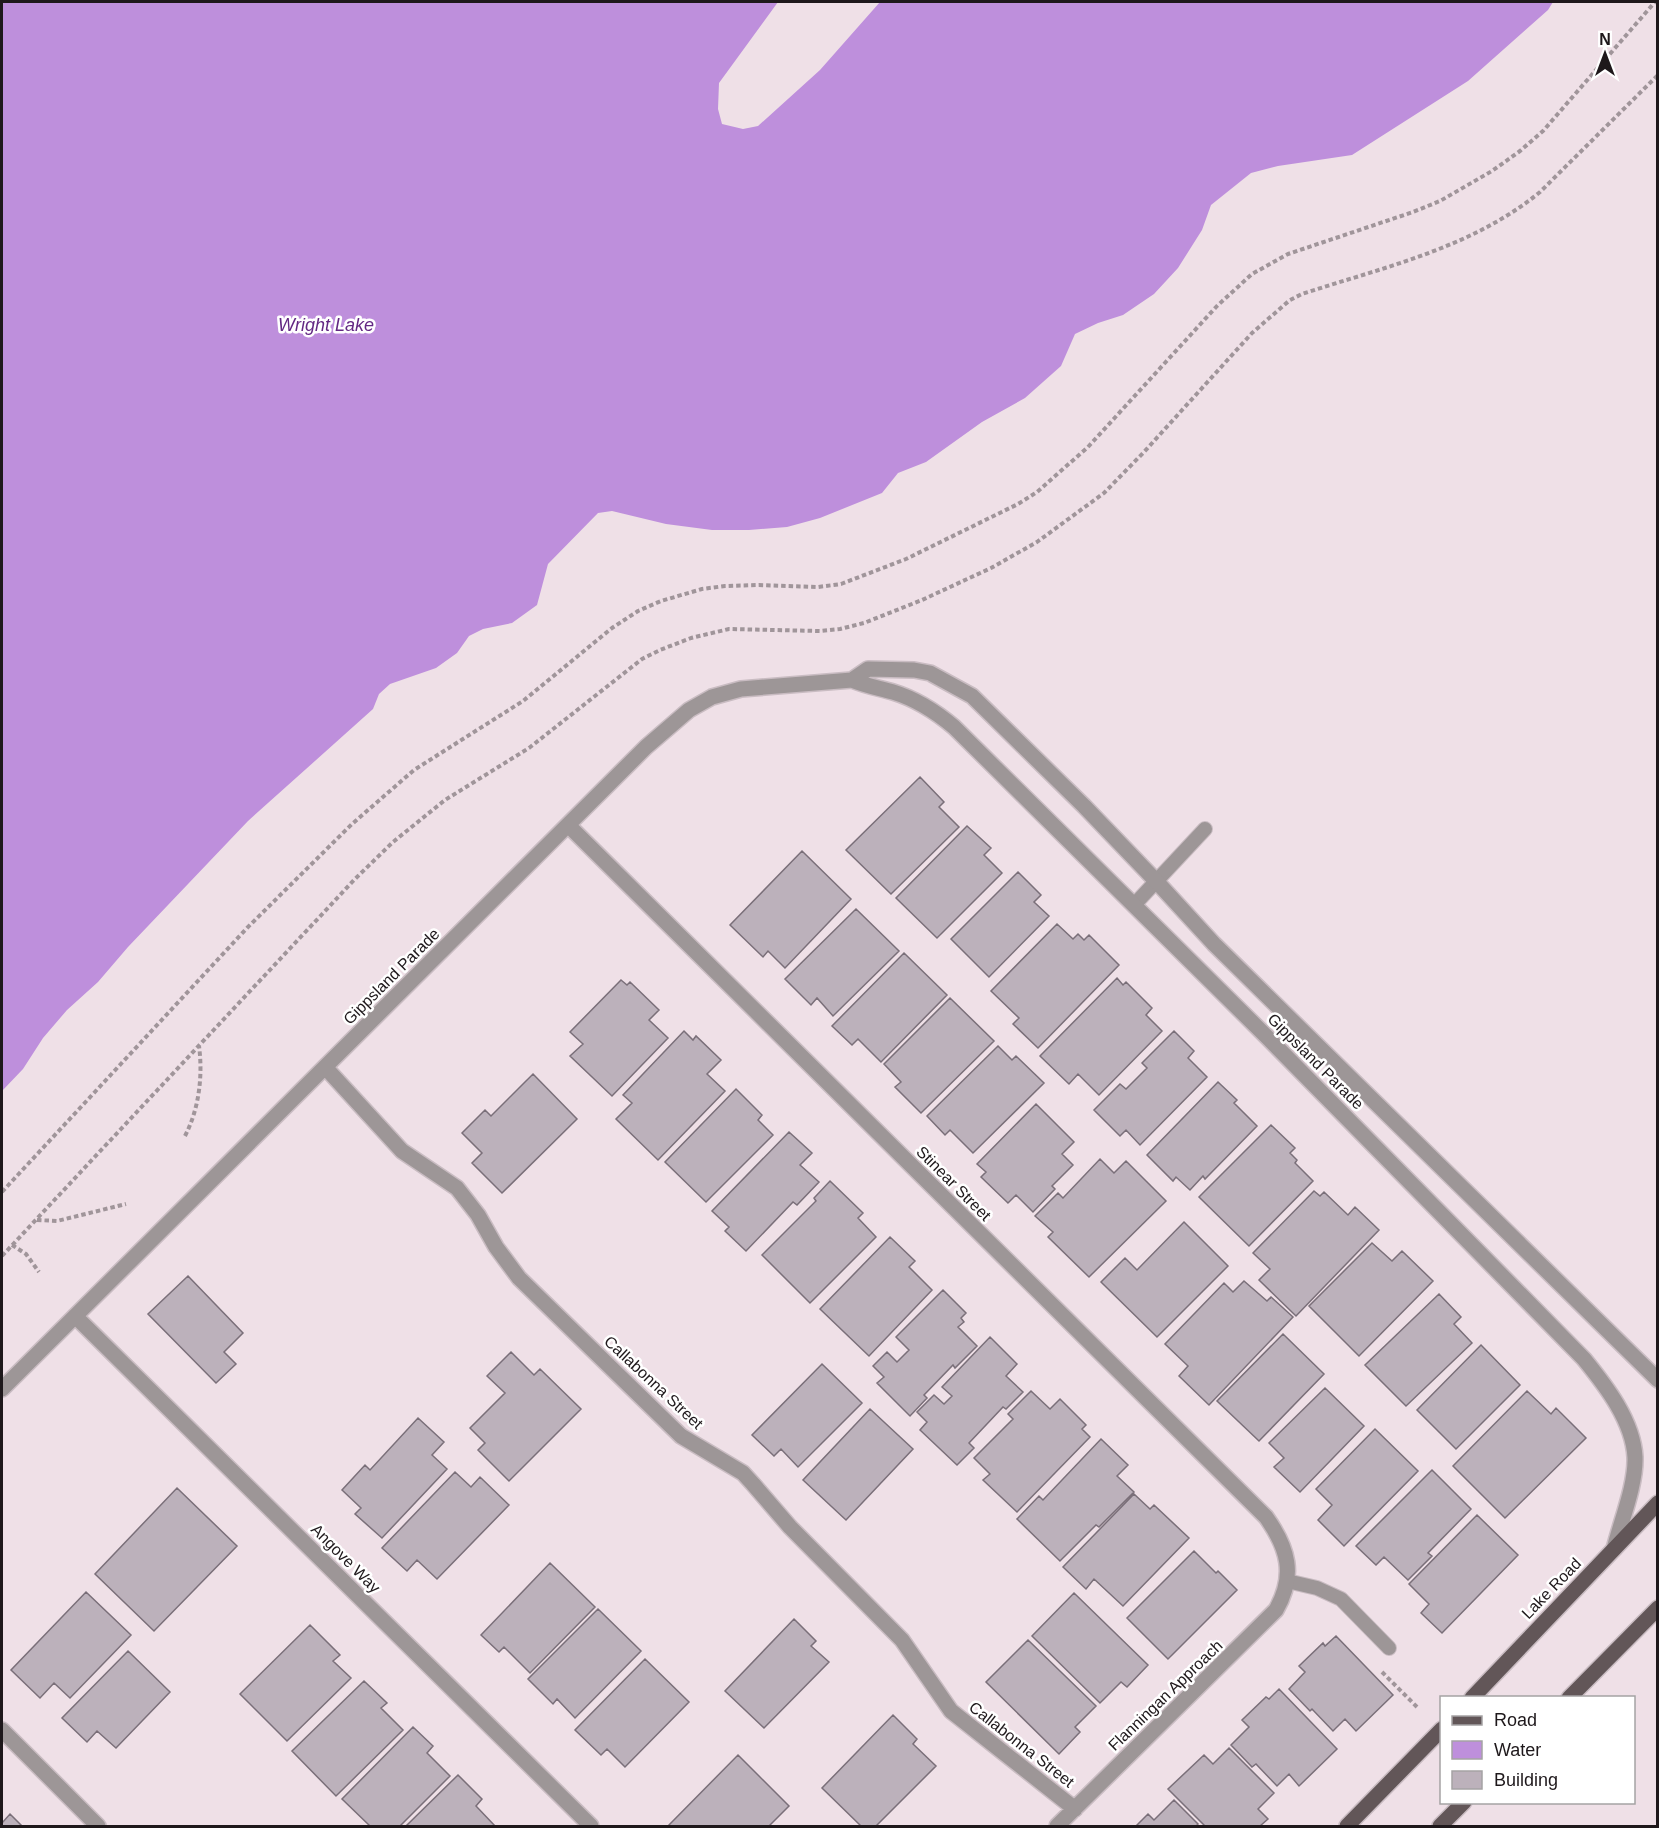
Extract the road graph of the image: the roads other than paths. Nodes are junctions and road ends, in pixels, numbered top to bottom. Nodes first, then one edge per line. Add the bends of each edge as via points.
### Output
1 (852, 680) junction
2 (568, 825) junction
3 (1205, 829) dead end
4 (1157, 882) junction
5 (1134, 905) junction
6 (325, 1067) junction
7 (75, 1316) junction
8 (1658, 1380) edge
9 (2, 1389) edge
10 (1654, 1509) edge
11 (1614, 1548) junction
12 (1287, 1581) junction
13 (1658, 1608) edge
14 (1389, 1648) dead end
15 (1474, 1696) edge
16 (1571, 1696) edge
17 (2, 1730) edge
18 (1440, 1732) edge
19 (1463, 1804) edge
20 (1075, 1809) junction
21 (98, 1827) edge
22 (591, 1827) edge
23 (1057, 1827) edge
24 (1347, 1827) edge
25 (1440, 1827) edge

1 - 2 street, Gippsland Parade via 741,689 704,701 646,747
1 - 4 street, Gippsland Parade via 868,669 914,670 930,673 972,696
1 - 5 street, Gippsland Parade via 907,697 938,714
2 - 6 street, Gippsland Parade
2 - 12 street, Stinear Street via 1266,1517 1286,1551
3 - 4 lane
4 - 5 lane
4 - 8 street, Gippsland Parade via 1222,953
5 - 11 street, Gippsland Parade via 1599,1378 1623,1417 1635,1458
6 - 7 street, Gippsland Parade
6 - 20 street, Callabonna Street via 402,1150 457,1188 519,1278 681,1436 743,1473 790,1527 902,1640 951,1711
7 - 9 street, Gippsland Parade
7 - 22 street, Angove Way
10 - 11 main road, Lake Road
11 - 15 main road, Lake Road
12 - 14 lane via 1341,1599
12 - 20 street, Flanningan Approach via 1283,1597 1265,1622
13 - 16 main road
17 - 21 street
18 - 24 main road
19 - 25 main road
20 - 23 street, Flanningan Approach

